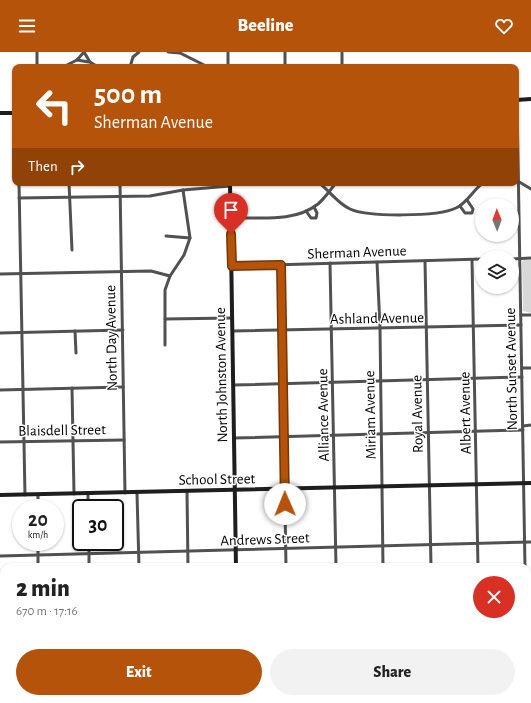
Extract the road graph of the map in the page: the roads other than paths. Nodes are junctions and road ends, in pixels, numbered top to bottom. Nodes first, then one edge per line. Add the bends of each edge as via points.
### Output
1 (37, 52) edge
2 (84, 52) edge
3 (134, 52) edge
4 (139, 52) edge
5 (168, 52) edge
6 (180, 52) edge
7 (228, 52) edge
8 (285, 52) edge
9 (342, 52) edge
10 (133, 57) junction
11 (77, 60) junction
12 (90, 62) junction
13 (37, 64) edge
14 (69, 64) edge
15 (93, 64) edge
16 (131, 64) edge
17 (202, 64) edge
18 (228, 64) edge
19 (285, 64) edge
20 (342, 64) edge
21 (531, 99) edge
22 (519, 100) edge
23 (12, 113) edge
24 (0, 114) edge
25 (519, 182) edge
26 (19, 186) edge
27 (70, 186) edge
28 (120, 186) edge
29 (215, 186) edge
30 (230, 186) edge
31 (323, 186) edge
32 (333, 186) edge
33 (478, 186) edge
34 (517, 186) edge
35 (531, 189) edge
36 (184, 190) junction
37 (329, 191) junction
38 (120, 196) junction
39 (20, 198) junction
40 (70, 198) junction
41 (467, 200) junction
42 (460, 206) junction
43 (314, 207) junction
44 (306, 211) junction
45 (231, 218) junction
46 (166, 236) dead end
47 (190, 238) junction
48 (72, 250) dead end
49 (531, 258) edge
50 (520, 259) junction
51 (472, 260) junction
52 (475, 260) edge
53 (425, 261) junction
54 (377, 262) junction
55 (330, 263) junction
56 (281, 265) junction
57 (232, 266) junction
58 (122, 271) junction
59 (21, 273) junction
60 (0, 274) edge
61 (170, 276) junction
62 (521, 315) junction
63 (531, 315) edge
64 (232, 318) junction
65 (165, 319) junction
66 (521, 325) junction
67 (474, 326) junction
68 (380, 328) junction
69 (427, 328) junction
70 (123, 330) junction
71 (332, 330) junction
72 (75, 331) junction
73 (283, 331) junction
74 (233, 332) junction
75 (0, 333) edge
76 (22, 333) junction
77 (165, 345) dead end
78 (76, 353) dead end
79 (522, 368) junction
80 (531, 368) edge
81 (522, 377) junction
82 (476, 379) junction
83 (428, 380) junction
84 (380, 382) junction
85 (334, 383) junction
86 (284, 384) junction
87 (234, 385) junction
88 (123, 386) junction
89 (72, 388) junction
90 (23, 389) junction
91 (0, 390) edge
92 (531, 425) edge
93 (523, 426) junction
94 (523, 430) junction
95 (476, 431) junction
96 (429, 432) junction
97 (381, 434) junction
98 (335, 435) junction
99 (285, 436) junction
100 (234, 438) junction
101 (124, 440) junction
102 (73, 441) junction
103 (0, 442) edge
104 (24, 442) junction
105 (531, 483) edge
106 (478, 484) junction
107 (524, 484) junction
108 (429, 486) junction
109 (382, 487) junction
110 (335, 488) junction
111 (284, 489) junction
112 (235, 490) junction
113 (187, 492) junction
114 (125, 493) junction
115 (137, 493) junction
116 (74, 494) junction
117 (88, 494) junction
118 (0, 495) edge
119 (25, 495) junction
120 (38, 495) junction
121 (38, 499) edge
122 (88, 499) edge
123 (525, 542) junction
124 (531, 542) edge
125 (478, 543) junction
126 (430, 545) junction
127 (383, 547) junction
128 (336, 548) junction
129 (285, 549) junction
130 (38, 551) edge
131 (236, 551) junction
132 (187, 552) junction
133 (89, 554) junction
134 (139, 554) junction
135 (38, 555) junction
136 (0, 556) edge
137 (38, 563) edge
138 (89, 563) edge
139 (139, 563) edge
140 (188, 563) edge
141 (236, 563) edge
142 (286, 563) edge
143 (336, 563) edge
144 (383, 563) edge
145 (431, 563) edge
146 (478, 563) edge
147 (525, 563) edge

1 - 13 street
2 - 11 street
2 - 12 street
3 - 10 street
4 - 10 street
5 - 6 street
6 - 17 street
7 - 18 street
8 - 19 street
9 - 20 street
10 - 16 street
11 - 12 street
11 - 14 street
12 - 15 street
21 - 22 main road
23 - 24 main road
25 - 35 street
26 - 39 street
27 - 40 street
28 - 38 street, North Day Avenue
29 - 36 street
30 - 45 main road, North Johnston Avenue
31 - 37 street
32 - 37 street
33 - 41 street
34 - 50 street, North Sunset Avenue
36 - 38 street via 150,196
36 - 47 street
37 - 42 street via 342,205 365,214 441,212
37 - 43 street
38 - 40 street
38 - 58 street, North Day Avenue
39 - 40 street
39 - 59 street
40 - 48 street
41 - 42 street
41 - 42 street via 473,209 472,213 465,213
43 - 44 street
43 - 44 street via 316,218 311,218
44 - 45 street via 285,217
45 - 57 main road, North Johnston Avenue
46 - 47 street
47 - 61 street via 184,255
49 - 50 street
50 - 62 street, North Sunset Avenue
51 - 52 street, Sherman Avenue
51 - 53 street, Sherman Avenue
51 - 67 street, Albert Avenue
53 - 54 street, Sherman Avenue
53 - 69 street, Royal Avenue
54 - 55 street, Sherman Avenue
54 - 68 street, Miriam Avenue
55 - 56 street, Sherman Avenue
55 - 71 street, Alliance Avenue
56 - 57 street, Sherman Avenue
56 - 73 street
57 - 64 main road, North Johnston Avenue
58 - 59 street
58 - 61 street via 151,271
58 - 70 street, North Day Avenue
59 - 60 street
59 - 76 street
61 - 65 street via 165,290
62 - 63 street
62 - 66 street, North Sunset Avenue
64 - 65 street
64 - 74 main road, North Johnston Avenue
65 - 77 street
66 - 67 street, Ashland Avenue
66 - 79 street, North Sunset Avenue
67 - 69 street, Ashland Avenue
67 - 82 street, Albert Avenue
68 - 69 street, Ashland Avenue
68 - 71 street, Ashland Avenue
68 - 84 street, Miriam Avenue
69 - 83 street, Royal Avenue
70 - 72 street
70 - 88 street, North Day Avenue
71 - 73 street, Ashland Avenue
71 - 85 street, Alliance Avenue
72 - 76 street
72 - 78 street
73 - 74 street, Ashland Avenue
73 - 86 street
74 - 87 main road, North Johnston Avenue
75 - 76 street
76 - 90 street
79 - 80 street
79 - 81 street, North Sunset Avenue
81 - 82 street
81 - 93 street, North Sunset Avenue
82 - 83 street
82 - 95 street, Albert Avenue
83 - 84 street
83 - 96 street, Royal Avenue
84 - 85 street
84 - 97 street, Miriam Avenue
85 - 86 street
85 - 98 street, Alliance Avenue
86 - 87 street
86 - 99 street
87 - 100 main road, North Johnston Avenue
88 - 89 street
88 - 101 street, North Day Avenue
89 - 90 street
89 - 102 street
90 - 91 street
90 - 104 street
92 - 93 street
93 - 94 street, North Sunset Avenue
94 - 95 street
94 - 107 street, North Sunset Avenue
95 - 96 street
95 - 106 street, Albert Avenue
96 - 97 street
96 - 108 street, Royal Avenue
97 - 98 street
97 - 109 street, Miriam Avenue
98 - 99 street
98 - 110 street, Alliance Avenue
99 - 100 street
99 - 111 street
100 - 112 main road, North Johnston Avenue
101 - 102 street, Blaisdell Street
101 - 114 street, North Day Avenue
102 - 104 street, Blaisdell Street
102 - 116 street
103 - 104 street, Blaisdell Street
104 - 119 street
105 - 107 main road, School Street
106 - 107 main road, School Street
106 - 108 main road, School Street
106 - 125 street, Albert Avenue
107 - 123 street, North Sunset Avenue
108 - 109 main road, School Street
108 - 126 street, Royal Avenue
109 - 110 main road, School Street
109 - 127 street, Miriam Avenue
110 - 111 main road, School Street
110 - 128 street, Alliance Avenue
111 - 112 main road, School Street
111 - 129 street
112 - 113 main road, School Street
112 - 131 main road, North Johnston Avenue
113 - 115 main road, School Street
113 - 132 street
114 - 115 main road, School Street
114 - 117 main road, School Street
115 - 134 street
116 - 117 main road, School Street
116 - 120 main road, School Street
117 - 122 street
118 - 119 main road, School Street
119 - 120 main road, School Street
120 - 121 street
123 - 124 street, Andrews Street
123 - 125 street, Andrews Street
123 - 147 street, North Sunset Avenue
125 - 126 street, Andrews Street
125 - 146 street, Albert Avenue
126 - 127 street, Andrews Street
126 - 145 street, Royal Avenue
127 - 128 street, Andrews Street
127 - 144 street, Miriam Avenue
128 - 129 street, Andrews Street
128 - 143 street, Alliance Avenue
129 - 131 street, Andrews Street
129 - 142 street
130 - 135 street
131 - 132 street, Andrews Street
131 - 141 main road, North Johnston Avenue
132 - 134 street, Andrews Street
132 - 140 street
133 - 134 street, Andrews Street
133 - 135 street, Andrews Street
133 - 138 street
134 - 139 street
135 - 136 street, Andrews Street
135 - 137 street

